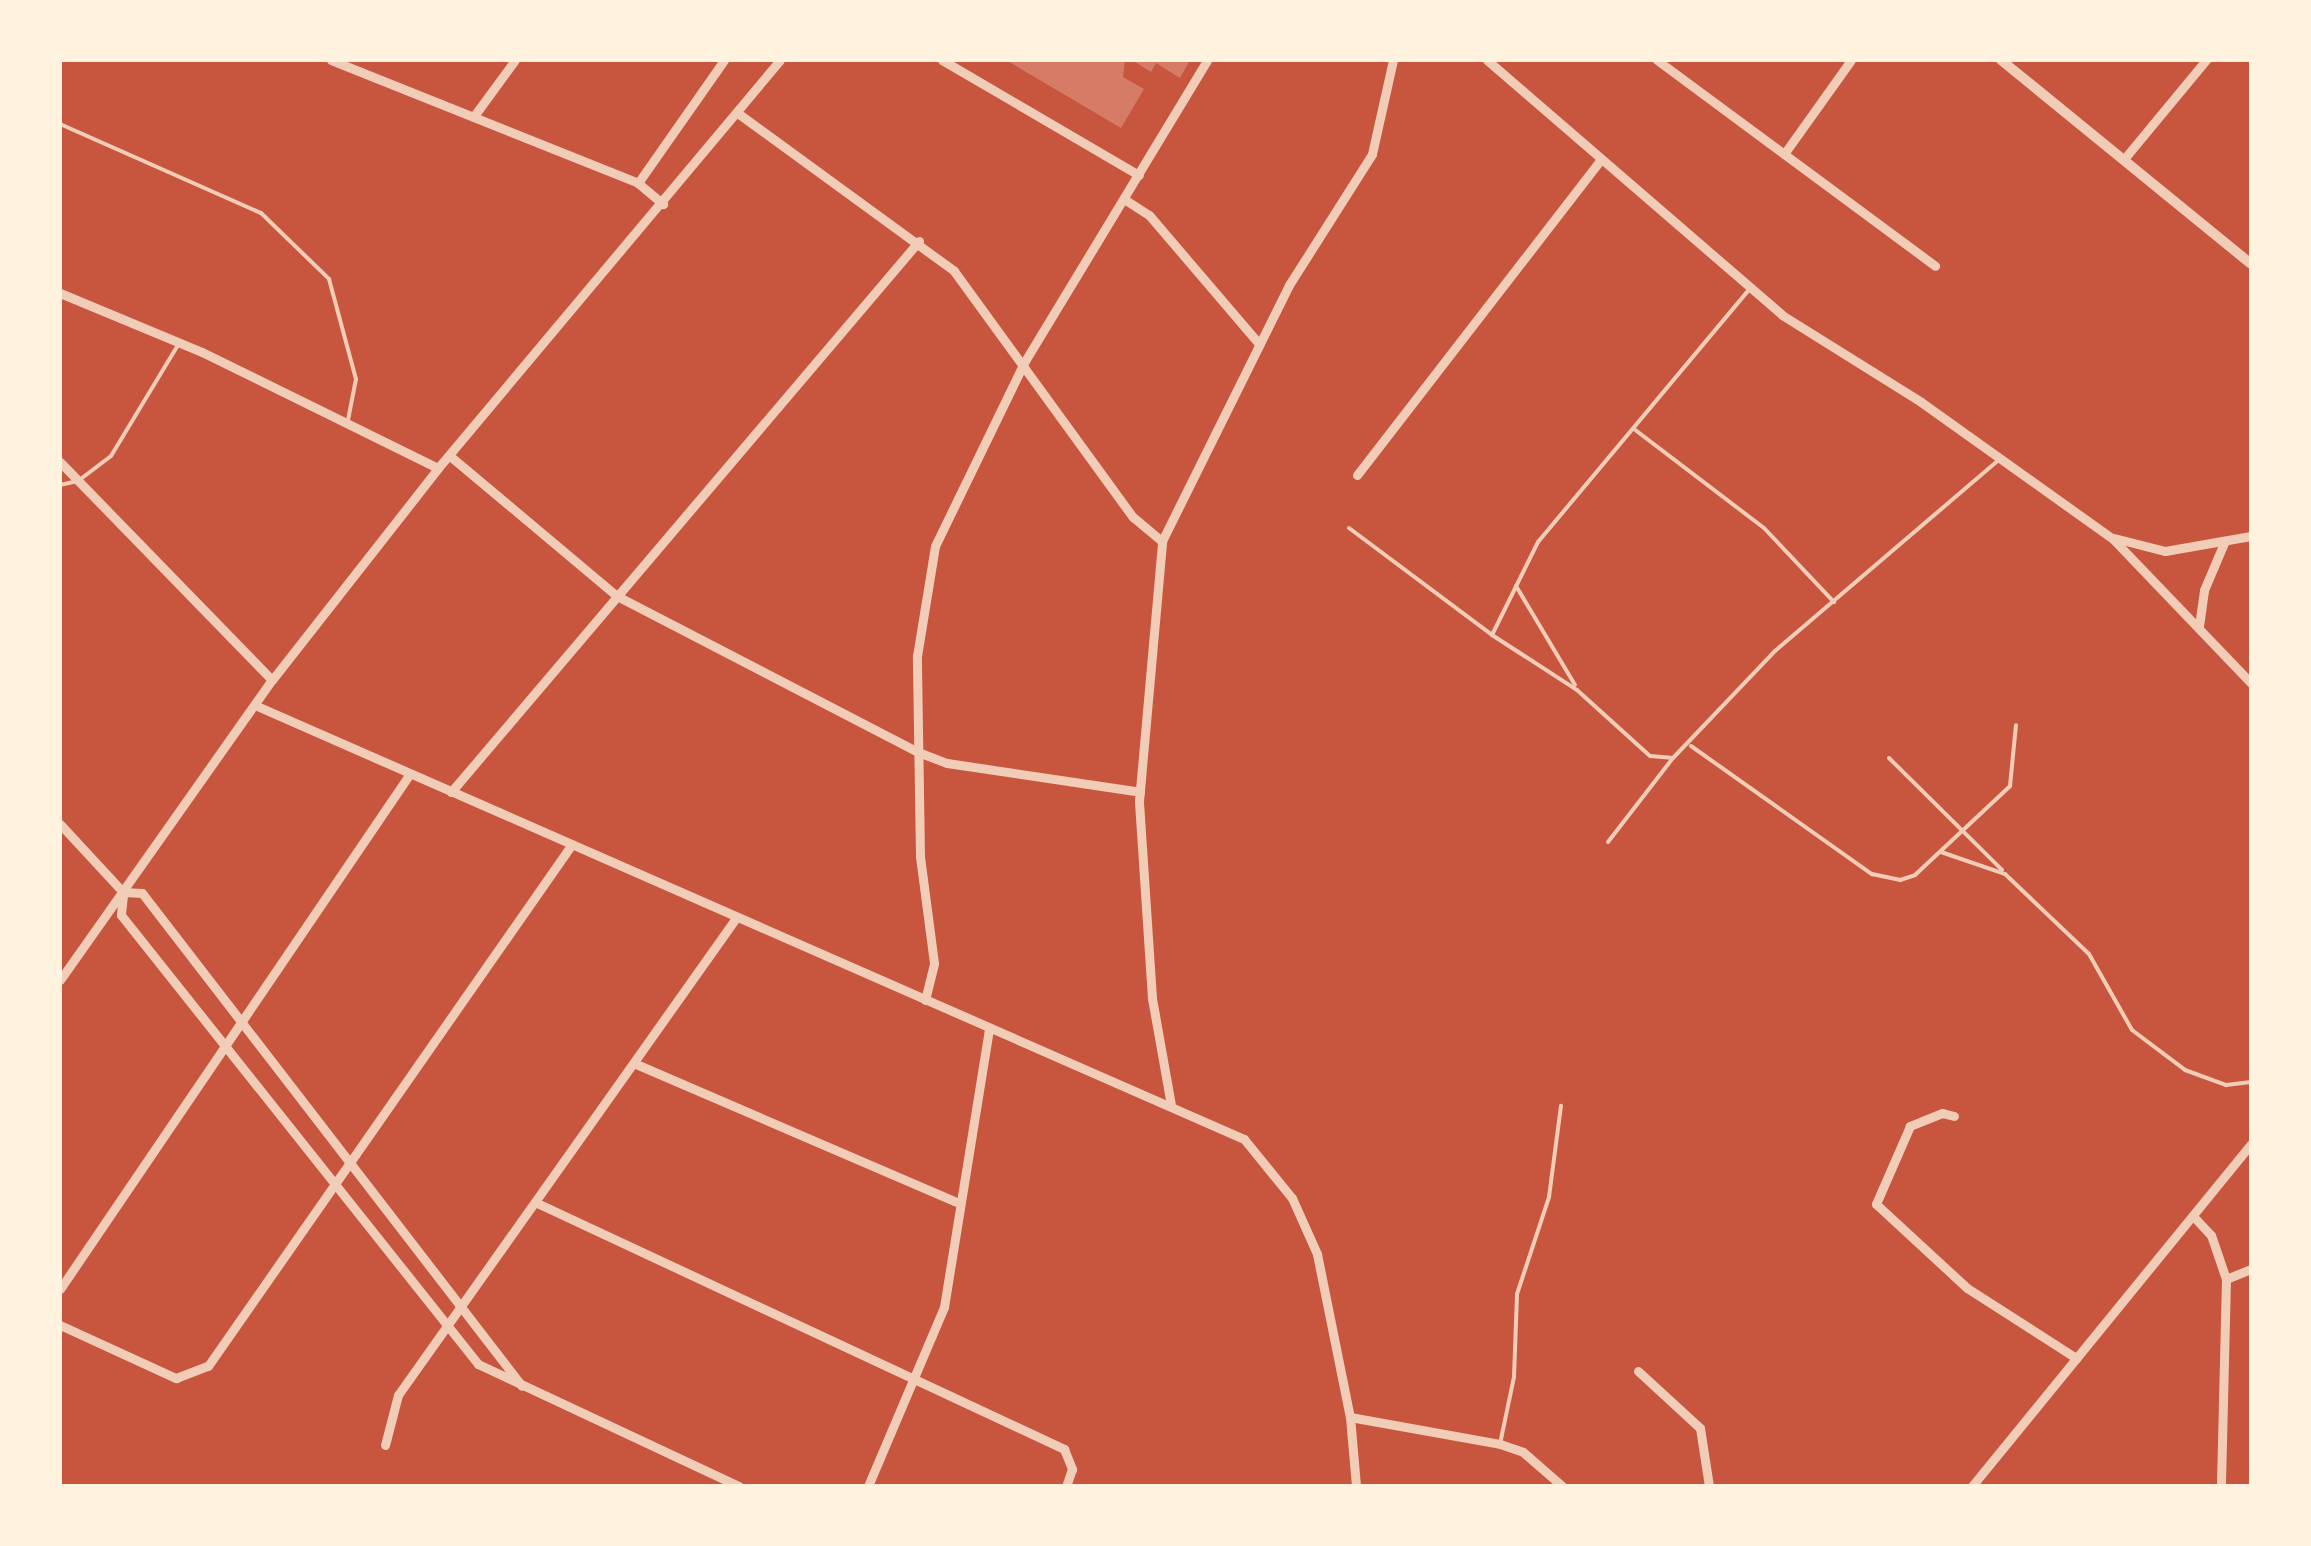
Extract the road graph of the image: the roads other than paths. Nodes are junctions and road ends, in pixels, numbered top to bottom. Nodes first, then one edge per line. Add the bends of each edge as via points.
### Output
1 (331, 60) edge
2 (515, 60) edge
3 (724, 60) edge
4 (780, 60) edge
5 (942, 60) edge
6 (1207, 60) edge
7 (1393, 60) edge
8 (1657, 60) edge
9 (1851, 60) edge
10 (2001, 60) edge
11 (2206, 60) edge
12 (1492, 61) edge
13 (738, 114) junction
14 (474, 116) junction
15 (60, 124) edge
16 (1784, 154) junction
17 (2124, 159) junction
18 (1601, 160) junction
19 (1139, 175) junction
20 (638, 183) junction
21 (1124, 199) junction
22 (663, 204) junction
23 (919, 241) junction
24 (2251, 264) edge
25 (1934, 266) dead end
26 (1749, 290) junction
27 (60, 292) edge
28 (180, 343) junction
29 (1259, 344) junction
30 (1025, 361) junction
31 (346, 425) junction
32 (1632, 428) junction
33 (450, 456) junction
34 (2000, 459) junction
35 (60, 462) edge
36 (438, 468) junction
37 (1357, 475) dead end
38 (78, 480) junction
39 (60, 484) edge
40 (1349, 528) dead end
41 (2251, 536) edge
42 (2112, 538) junction
43 (1162, 541) junction
44 (2224, 542) junction
45 (1515, 583) junction
46 (617, 596) junction
47 (1834, 602) junction
48 (2199, 626) junction
49 (1492, 636) junction
50 (272, 680) junction
51 (2251, 683) edge
52 (1577, 690) junction
53 (257, 706) junction
54 (2016, 724) dead end
55 (1691, 746) junction
56 (918, 752) junction
57 (1673, 758) junction
58 (1889, 758) dead end
59 (409, 775) junction
60 (451, 792) junction
61 (1140, 792) junction
62 (60, 824) edge
63 (1966, 828) junction
64 (1608, 842) dead end
65 (572, 844) junction
66 (1941, 852) junction
67 (2005, 874) junction
68 (123, 892) junction
69 (736, 918) junction
70 (60, 980) edge
71 (925, 1000) junction
72 (245, 1022) junction
73 (989, 1028) junction
74 (226, 1048) junction
75 (636, 1064) junction
76 (2251, 1082) edge
77 (1171, 1105) junction
78 (1561, 1106) dead end
79 (1954, 1116) dead end
80 (2251, 1144) edge
81 (351, 1163) junction
82 (334, 1188) junction
83 (956, 1202) junction
84 (537, 1203) junction
85 (2193, 1216) junction
86 (2251, 1269) edge
87 (2226, 1279) junction
88 (60, 1289) edge
89 (464, 1303) junction
90 (60, 1325) edge
91 (448, 1328) junction
92 (2076, 1358) junction
93 (1638, 1371) dead end
94 (918, 1379) junction
95 (523, 1387) junction
96 (1350, 1417) junction
97 (1500, 1444) junction
98 (384, 1445) dead end
99 (740, 1486) edge
100 (868, 1486) edge
101 (1066, 1486) edge
102 (1356, 1486) edge
103 (1562, 1486) edge
104 (1709, 1486) edge
105 (1972, 1486) edge
106 (2221, 1486) edge

1 - 14 street
2 - 14 street
3 - 20 street
4 - 13 street
5 - 19 street
6 - 19 street
7 - 29 street via 1372,154
8 - 16 street
9 - 16 street
10 - 17 street
11 - 17 street
12 - 18 street
13 - 22 street
13 - 23 street
14 - 20 street
15 - 31 lane via 262,213 329,279 356,379
16 - 25 street
17 - 24 street
18 - 26 street
18 - 37 street
19 - 21 street
20 - 22 street
21 - 29 street via 1149,215
21 - 30 street
22 - 33 street
23 - 30 street via 954,270
23 - 46 street
26 - 32 lane
26 - 34 street
27 - 28 street
28 - 31 street
28 - 38 lane via 132,428 111,456
29 - 43 street
30 - 43 street via 1133,517
30 - 56 street via 934,546 918,656
31 - 36 street
32 - 45 lane via 1538,542
32 - 47 lane via 1764,528
33 - 36 street
33 - 46 street
34 - 42 street
34 - 47 lane
35 - 38 street
36 - 50 street
38 - 39 lane
38 - 50 street
40 - 49 lane
41 - 44 street
42 - 44 street via 2165,551
42 - 48 street
43 - 61 street
44 - 48 street via 2204,590
45 - 49 lane
45 - 52 lane
46 - 56 street
46 - 60 street
47 - 55 lane via 1775,651
48 - 51 street
49 - 52 lane
50 - 53 street
52 - 57 lane via 1650,756
53 - 59 street
53 - 68 street
54 - 63 lane via 2015,778
55 - 57 lane
55 - 66 lane via 1872,874 1907,880
56 - 61 street
56 - 71 street via 920,856 934,963
57 - 64 lane
58 - 63 lane
59 - 60 street
59 - 72 street
60 - 65 street
61 - 77 street via 1152,998
62 - 68 street
63 - 66 lane
63 - 67 lane
65 - 69 street
65 - 81 street
66 - 67 lane
67 - 76 lane via 2088,954 2132,1030 2206,1082
68 - 70 street
68 - 72 street via 142,893
68 - 74 street via 121,914
69 - 71 street
69 - 75 street
71 - 73 street
72 - 74 street
72 - 81 street
73 - 77 street
73 - 83 street
74 - 82 street
74 - 88 street
75 - 83 street
75 - 84 street
77 - 96 street via 1244,1140 1292,1198 1328,1286
78 - 97 lane via 1550,1197 1517,1294 1514,1377
79 - 92 street via 1942,1113 1910,1126 1876,1204 1967,1288
80 - 85 street
81 - 82 street
81 - 89 street
82 - 90 street via 208,1366 176,1378
82 - 91 street
83 - 94 street via 944,1307
84 - 89 street
84 - 94 street
85 - 87 street via 2211,1235
85 - 92 street
86 - 87 street
87 - 106 street
89 - 91 street
89 - 95 street
91 - 95 street via 478,1364
91 - 98 street via 398,1395
92 - 105 street
93 - 104 street via 1700,1428
94 - 100 street
94 - 101 street via 1064,1449 1072,1468
95 - 99 street
96 - 97 street
96 - 102 street
97 - 103 street via 1522,1452

